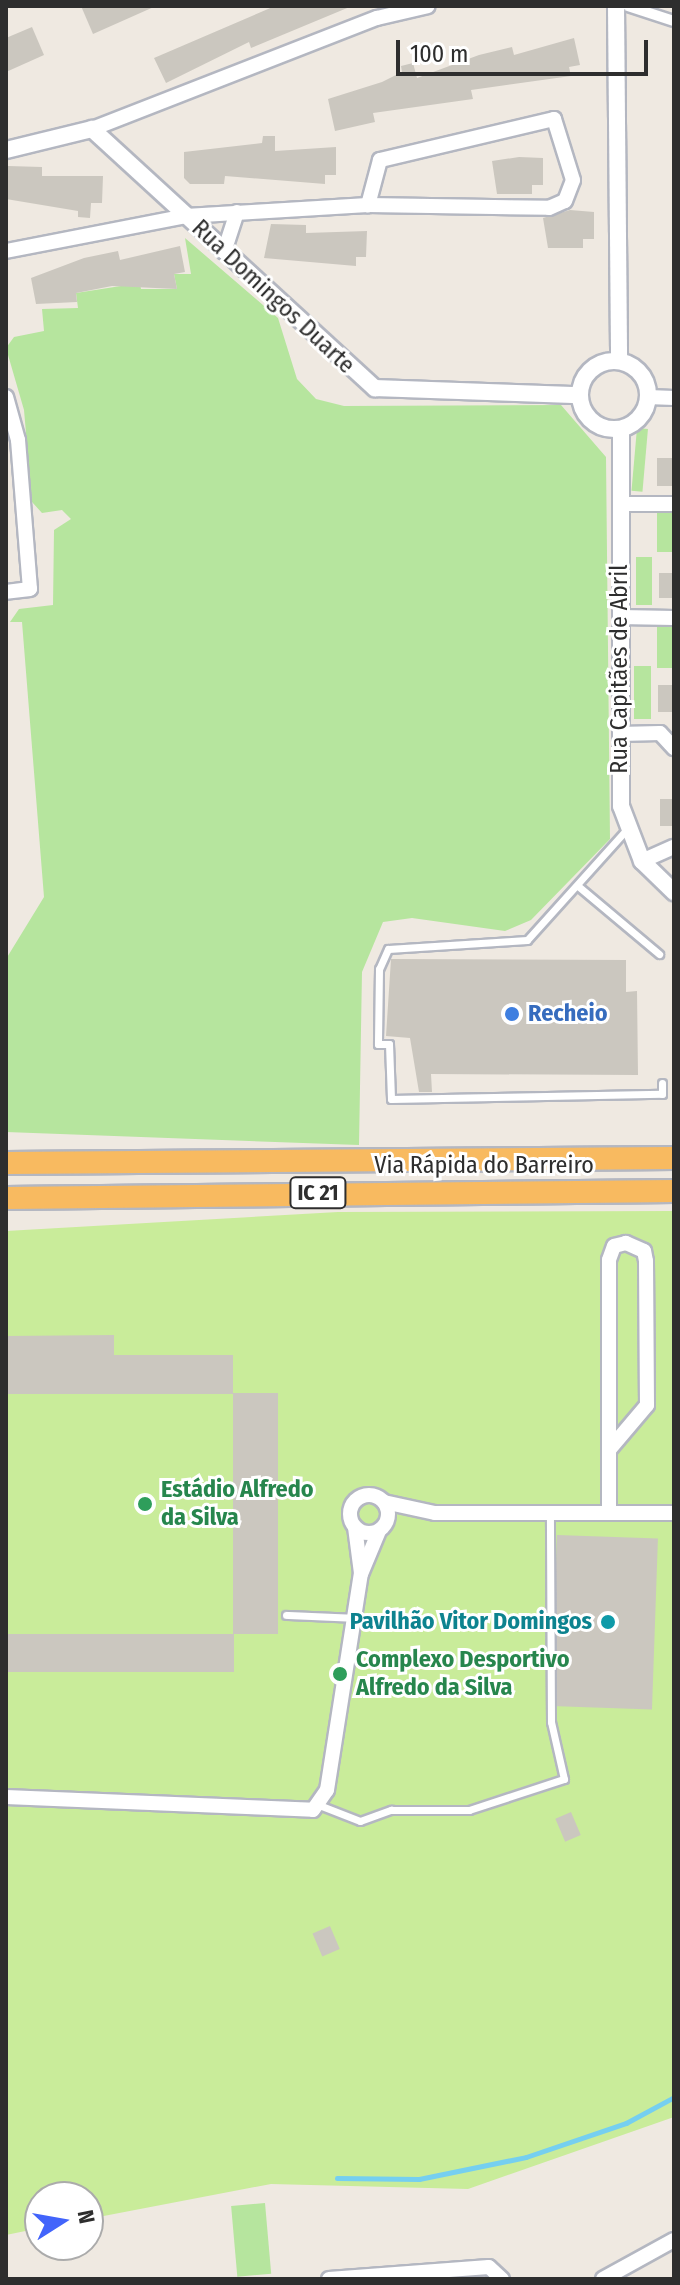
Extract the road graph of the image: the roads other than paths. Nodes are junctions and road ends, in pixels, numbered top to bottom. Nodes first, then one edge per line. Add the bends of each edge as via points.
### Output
1 (428, 6) edge
2 (616, 6) edge
3 (628, 6) edge
4 (674, 21) edge
5 (92, 129) junction
6 (6, 150) edge
7 (368, 205) junction
8 (237, 212) junction
9 (186, 216) junction
10 (6, 251) edge
11 (224, 252) junction
12 (619, 361) junction
13 (579, 395) junction
14 (6, 397) edge
15 (648, 397) junction
16 (674, 398) edge
17 (621, 429) junction
18 (620, 504) junction
19 (674, 504) edge
20 (6, 592) edge
21 (620, 617) junction
22 (674, 618) edge
23 (620, 734) junction
24 (674, 748) edge
25 (627, 829) junction
26 (674, 847) edge
27 (642, 861) junction
28 (578, 886) junction
29 (674, 892) edge
30 (659, 954) dead end
31 (662, 1083) dead end
32 (674, 1158) edge
33 (6, 1163) edge
34 (674, 1191) edge
35 (6, 1198) edge
36 (609, 1450) junction
37 (384, 1502) junction
38 (435, 1513) junction
39 (550, 1513) junction
40 (609, 1513) junction
41 (674, 1513) edge
42 (355, 1527) junction
43 (381, 1529) junction
44 (361, 1574) junction
45 (286, 1615) dead end
46 (354, 1618) junction
47 (6, 1797) edge
48 (319, 1805) junction
49 (674, 2240) edge
50 (622, 2276) edge
51 (329, 2279) edge
52 (502, 2279) edge
53 (603, 2279) edge

1 - 5 street via 377,18
2 - 12 street
3 - 4 street
5 - 6 street
5 - 9 street, Rua Domingos Duarte
7 - 7 street via 549,208 565,201 573,180 554,119 380,160
7 - 8 street
8 - 9 street
8 - 11 street
9 - 10 street
9 - 11 street, Rua Domingos Duarte
11 - 13 street, Rua Domingos Duarte via 375,388
12 - 13 street via 591,369
12 - 15 street via 640,373
13 - 17 street via 596,424
14 - 20 street via 18,440 30,589
15 - 16 street
15 - 17 street via 642,414
17 - 18 street, Rua Capitães de Abril
18 - 19 street
18 - 21 street, Rua Capitães de Abril
21 - 22 street
21 - 23 street, Rua Capitães de Abril
23 - 24 street via 660,733
23 - 25 street, Rua Capitães de Abril
25 - 27 street, Rua Capitães de Abril
25 - 28 lane
26 - 27 street
27 - 29 street, Rua Capitães de Abril
28 - 30 lane
28 - 31 lane via 527,940 388,949 379,969 378,1044 389,1044 391,1099 662,1094
32 - 33 highway, Via Rápida do Barreiro / IC 21
34 - 35 highway, Via Rápida do Barreiro / IC 21
36 - 36 street via 647,1405 646,1261 626,1243 614,1246 609,1260
36 - 40 street
37 - 38 street
37 - 42 street via 375,1495 357,1499 349,1515
37 - 43 street
38 - 39 street
38 - 43 street
39 - 40 street
39 - 48 lane via 551,1722 564,1779 469,1810 391,1810 360,1821
40 - 41 street
42 - 43 street
42 - 44 street
43 - 44 street
44 - 46 street
45 - 46 lane
46 - 48 street
47 - 48 street via 292,1814
49 - 50 street
50 - 53 street
51 - 52 street via 489,2267

